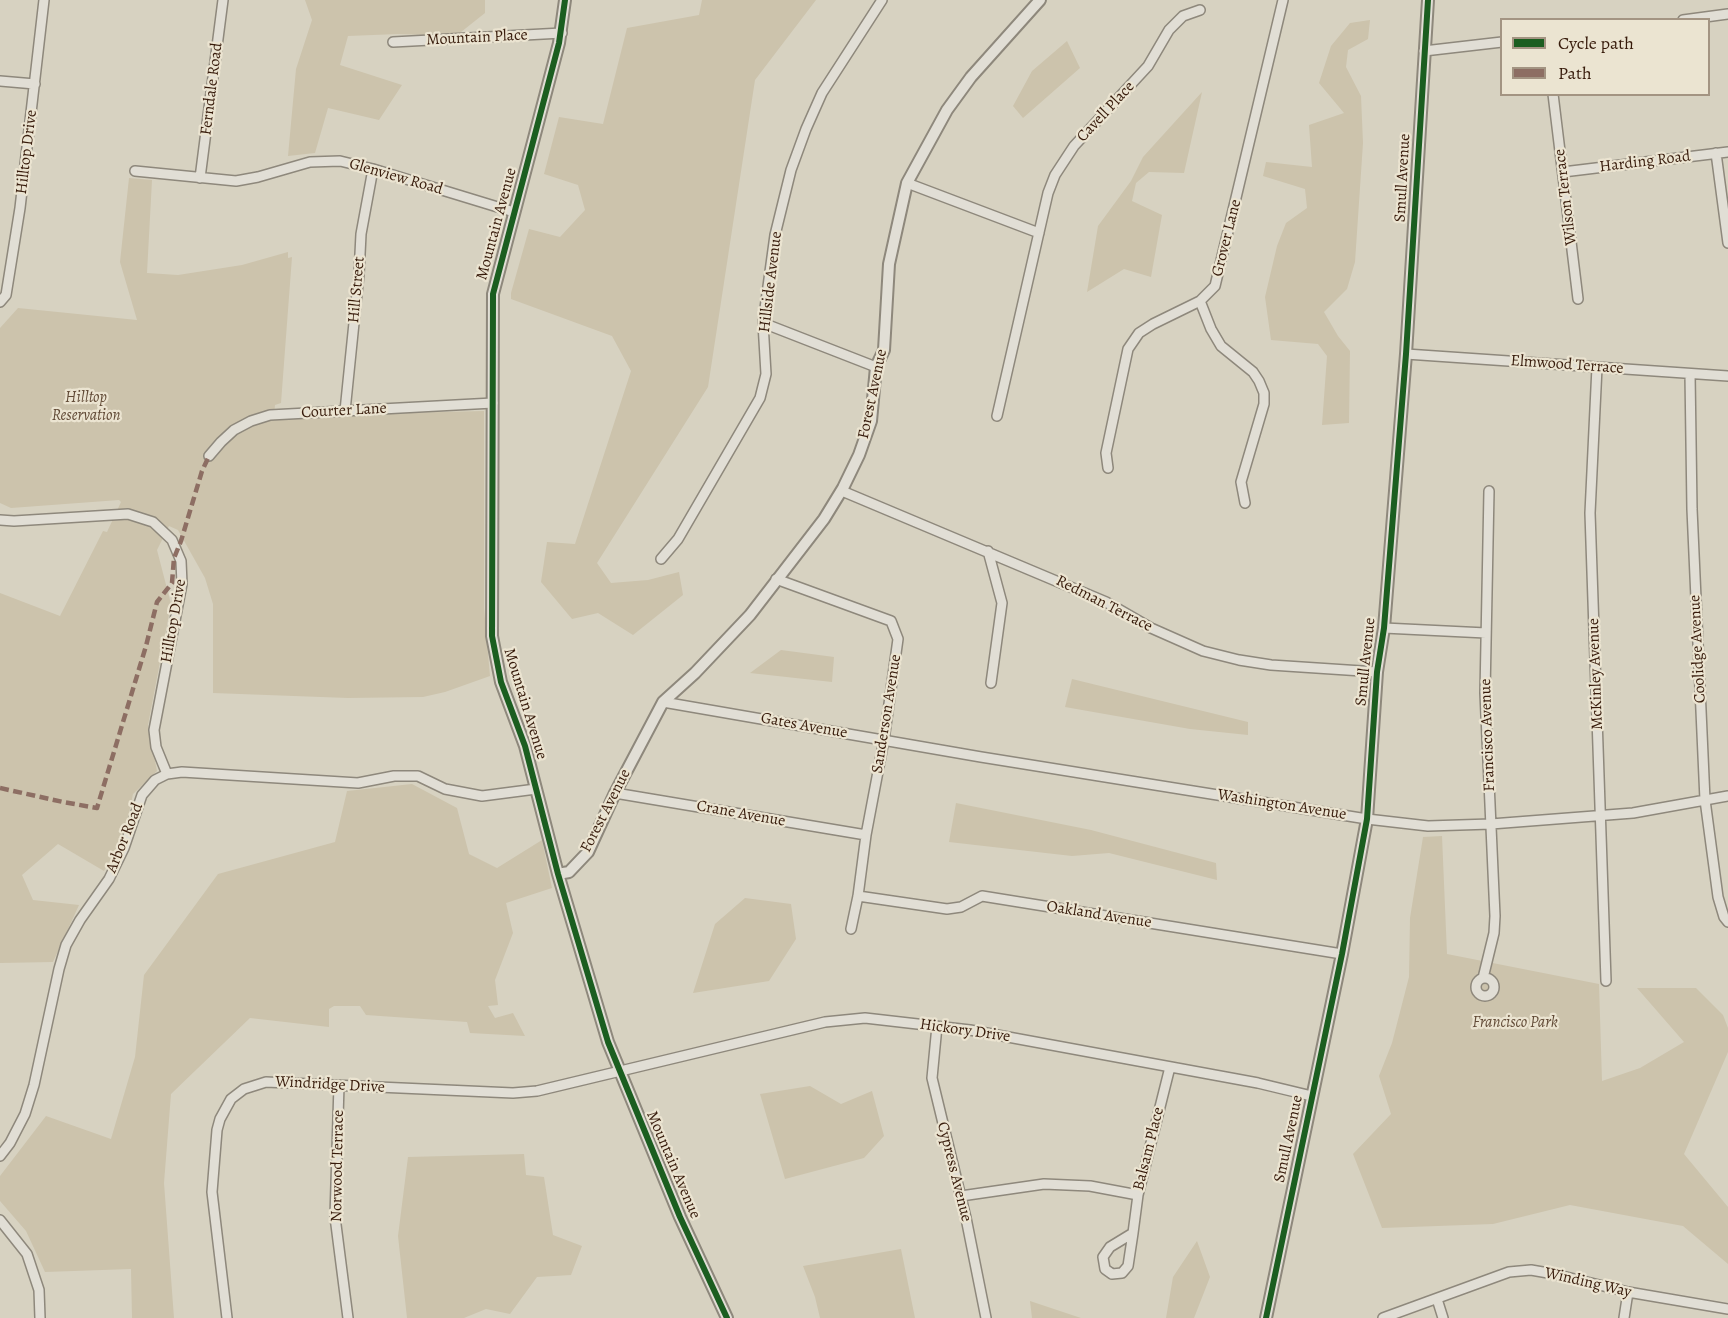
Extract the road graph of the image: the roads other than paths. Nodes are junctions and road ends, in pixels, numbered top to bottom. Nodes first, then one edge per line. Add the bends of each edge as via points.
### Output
1 (44, 0) edge
2 (223, 0) edge
3 (565, 0) edge
4 (882, 0) edge
5 (1040, 0) edge
6 (1283, 0) edge
7 (1428, 0) edge
8 (1200, 10) dead end
9 (1728, 14) edge
10 (1698, 18) edge
11 (562, 33) junction
12 (393, 42) dead end
13 (1500, 42) edge
14 (1424, 51) junction
15 (0, 81) edge
16 (35, 84) junction
17 (1553, 96) edge
18 (1728, 152) edge
19 (1716, 153) junction
20 (373, 169) junction
21 (135, 171) dead end
22 (1563, 172) junction
23 (200, 178) junction
24 (907, 183) junction
25 (514, 212) junction
26 (1039, 233) junction
27 (1728, 243) edge
28 (1578, 298) dead end
29 (1200, 301) junction
30 (0, 302) edge
31 (763, 323) junction
32 (1406, 354) junction
33 (876, 367) junction
34 (1597, 367) junction
35 (1690, 374) junction
36 (1728, 376) edge
37 (493, 403) junction
38 (345, 411) junction
39 (997, 416) dead end
40 (209, 456) dead end
41 (1108, 468) dead end
42 (842, 491) junction
43 (1489, 491) dead end
44 (1245, 503) dead end
45 (0, 520) edge
46 (988, 551) junction
47 (660, 559) dead end
48 (776, 579) junction
49 (1384, 628) junction
50 (1486, 633) junction
51 (1377, 672) junction
52 (992, 683) dead end
53 (663, 702) junction
54 (884, 740) junction
55 (981, 757) joint
56 (167, 774) junction
57 (536, 789) junction
58 (615, 793) junction
59 (1728, 796) edge
60 (1705, 800) junction
61 (1601, 815) junction
62 (1367, 819) junction
63 (1491, 824) junction
64 (866, 835) junction
65 (558, 874) junction
66 (858, 896) junction
67 (1728, 922) edge
68 (851, 929) dead end
69 (1342, 954) junction
70 (1483, 978) dead end
71 (1606, 981) dead end
72 (937, 1026) junction
73 (1170, 1067) junction
74 (619, 1070) junction
75 (339, 1085) junction
76 (1312, 1096) junction
77 (0, 1156) edge
78 (1138, 1195) junction
79 (961, 1196) junction
80 (0, 1220) edge
81 (1133, 1233) junction
82 (1628, 1292) junction
83 (1437, 1299) junction
84 (1728, 1309) edge
85 (40, 1318) edge
86 (227, 1318) edge
87 (348, 1318) edge
88 (727, 1318) edge
89 (986, 1318) edge
90 (1266, 1318) edge
91 (1383, 1318) edge
92 (1443, 1318) edge
93 (1624, 1318) edge

1 - 16 street, Hilltop Drive
2 - 23 street, Ferndale Road
3 - 11 street, Mountain Avenue
4 - 31 street, Hillside Avenue via 822,93 806,129 775,235
5 - 24 street, Forest Avenue via 959,93
6 - 29 street, Grover Lane via 1219,274 1215,286
7 - 14 street, Smull Avenue
8 - 26 street, Cavell Place via 1183,16 1169,30 1143,71 1066,156 1052,184
9 - 10 street
11 - 12 street, Mountain Place
11 - 25 street, Mountain Avenue
13 - 14 street
14 - 32 street, Smull Avenue
15 - 16 street
16 - 30 street, Hilltop Drive via 20,208 6,295
17 - 22 street, Wilson Terrace
18 - 19 street, Harding Road
19 - 22 street, Harding Road
19 - 27 street
20 - 23 street, Glenview Road via 348,162 322,161 258,177
20 - 25 street, Glenview Road
20 - 38 street, Hill Street via 361,234
21 - 23 street, Glenview Road
22 - 28 street, Wilson Terrace
24 - 26 street
24 - 33 street, Forest Avenue via 889,264 884,350
25 - 37 street, Mountain Avenue via 493,294
26 - 39 street, Cavell Place
29 - 41 street, Grover Lane via 1139,333 1128,349 1106,453
29 - 44 street via 1221,346 1253,372 1264,393 1241,482
31 - 33 street
31 - 47 street, Hillside Avenue via 766,374 760,398 678,539
32 - 34 street, Elmwood Terrace
32 - 49 street, Smull Avenue
33 - 42 street, Forest Avenue via 871,421
34 - 35 street, Elmwood Terrace
34 - 61 street, McKinley Avenue via 1590,513
35 - 36 street, Elmwood Terrace
35 - 60 street, Coolidge Avenue
37 - 38 street, Courter Lane
37 - 57 street, Mountain Avenue via 492,636 501,682
38 - 40 street, Courter Lane via 260,417 234,430
42 - 46 street, Redman Terrace
42 - 48 street, Forest Avenue
43 - 50 street, Francisco Avenue
45 - 56 street, Hilltop Drive via 128,514 153,522 172,540 181,561 182,584 154,730
46 - 51 street, Redman Terrace via 1106,602 1203,651 1271,665
46 - 52 street via 1002,603
48 - 53 street, Forest Avenue via 750,615
48 - 54 street, Sanderson Avenue via 891,621 898,639
49 - 50 street
49 - 51 street, Smull Avenue
50 - 63 street, Francisco Avenue
51 - 62 street, Smull Avenue
53 - 54 street, Gates Avenue
53 - 58 street, Forest Avenue
54 - 55 street, Gates Avenue
54 - 64 street, Sanderson Avenue
55 - 62 street, Washington Avenue
56 - 57 street via 358,783 418,776 445,789 482,796
56 - 77 street, Arbor Road via 142,795 109,879 66,945 25,1114
57 - 65 street, Mountain Avenue
58 - 64 street, Crane Avenue
58 - 65 street, Forest Avenue via 588,852 569,872
59 - 60 street, Washington Avenue
60 - 61 street, Washington Avenue
60 - 67 street, Coolidge Avenue via 1718,897
61 - 63 street, Washington Avenue
61 - 71 street, McKinley Avenue
62 - 63 street, Washington Avenue via 1428,826
62 - 69 street, Smull Avenue
63 - 70 street, Francisco Avenue via 1495,916
64 - 66 street, Sanderson Avenue
65 - 74 street, Mountain Avenue
66 - 68 street, Sanderson Avenue
66 - 69 street, Oakland Avenue via 946,909 961,907 982,896
69 - 76 street, Smull Avenue
72 - 73 street, Hickory Drive
72 - 74 street, Hickory Drive via 864,1018 825,1022
72 - 79 street, Cypress Avenue via 932,1078
73 - 76 street, Hickory Drive
73 - 78 street, Balsam Place
74 - 75 street, Windridge Drive via 537,1091 513,1093
74 - 88 street, Mountain Avenue
75 - 86 street, Windridge Drive via 266,1082 244,1089 224,1108 217,1130 212,1192
75 - 87 street, Norwood Terrace via 335,1216
76 - 90 street, Smull Avenue
78 - 79 street via 1090,1186 1044,1184
78 - 81 street, Balsam Place
79 - 89 street, Cypress Avenue
80 - 85 street via 27,1254 39,1290
81 - 81 street, Balsam Place via 1110,1247 1103,1257 1105,1269 1112,1274 1122,1273 1128,1266
82 - 83 street, Winding Way via 1531,1270 1509,1272
82 - 84 street, Winding Way
82 - 93 street
83 - 91 street, Winding Way
83 - 92 street

